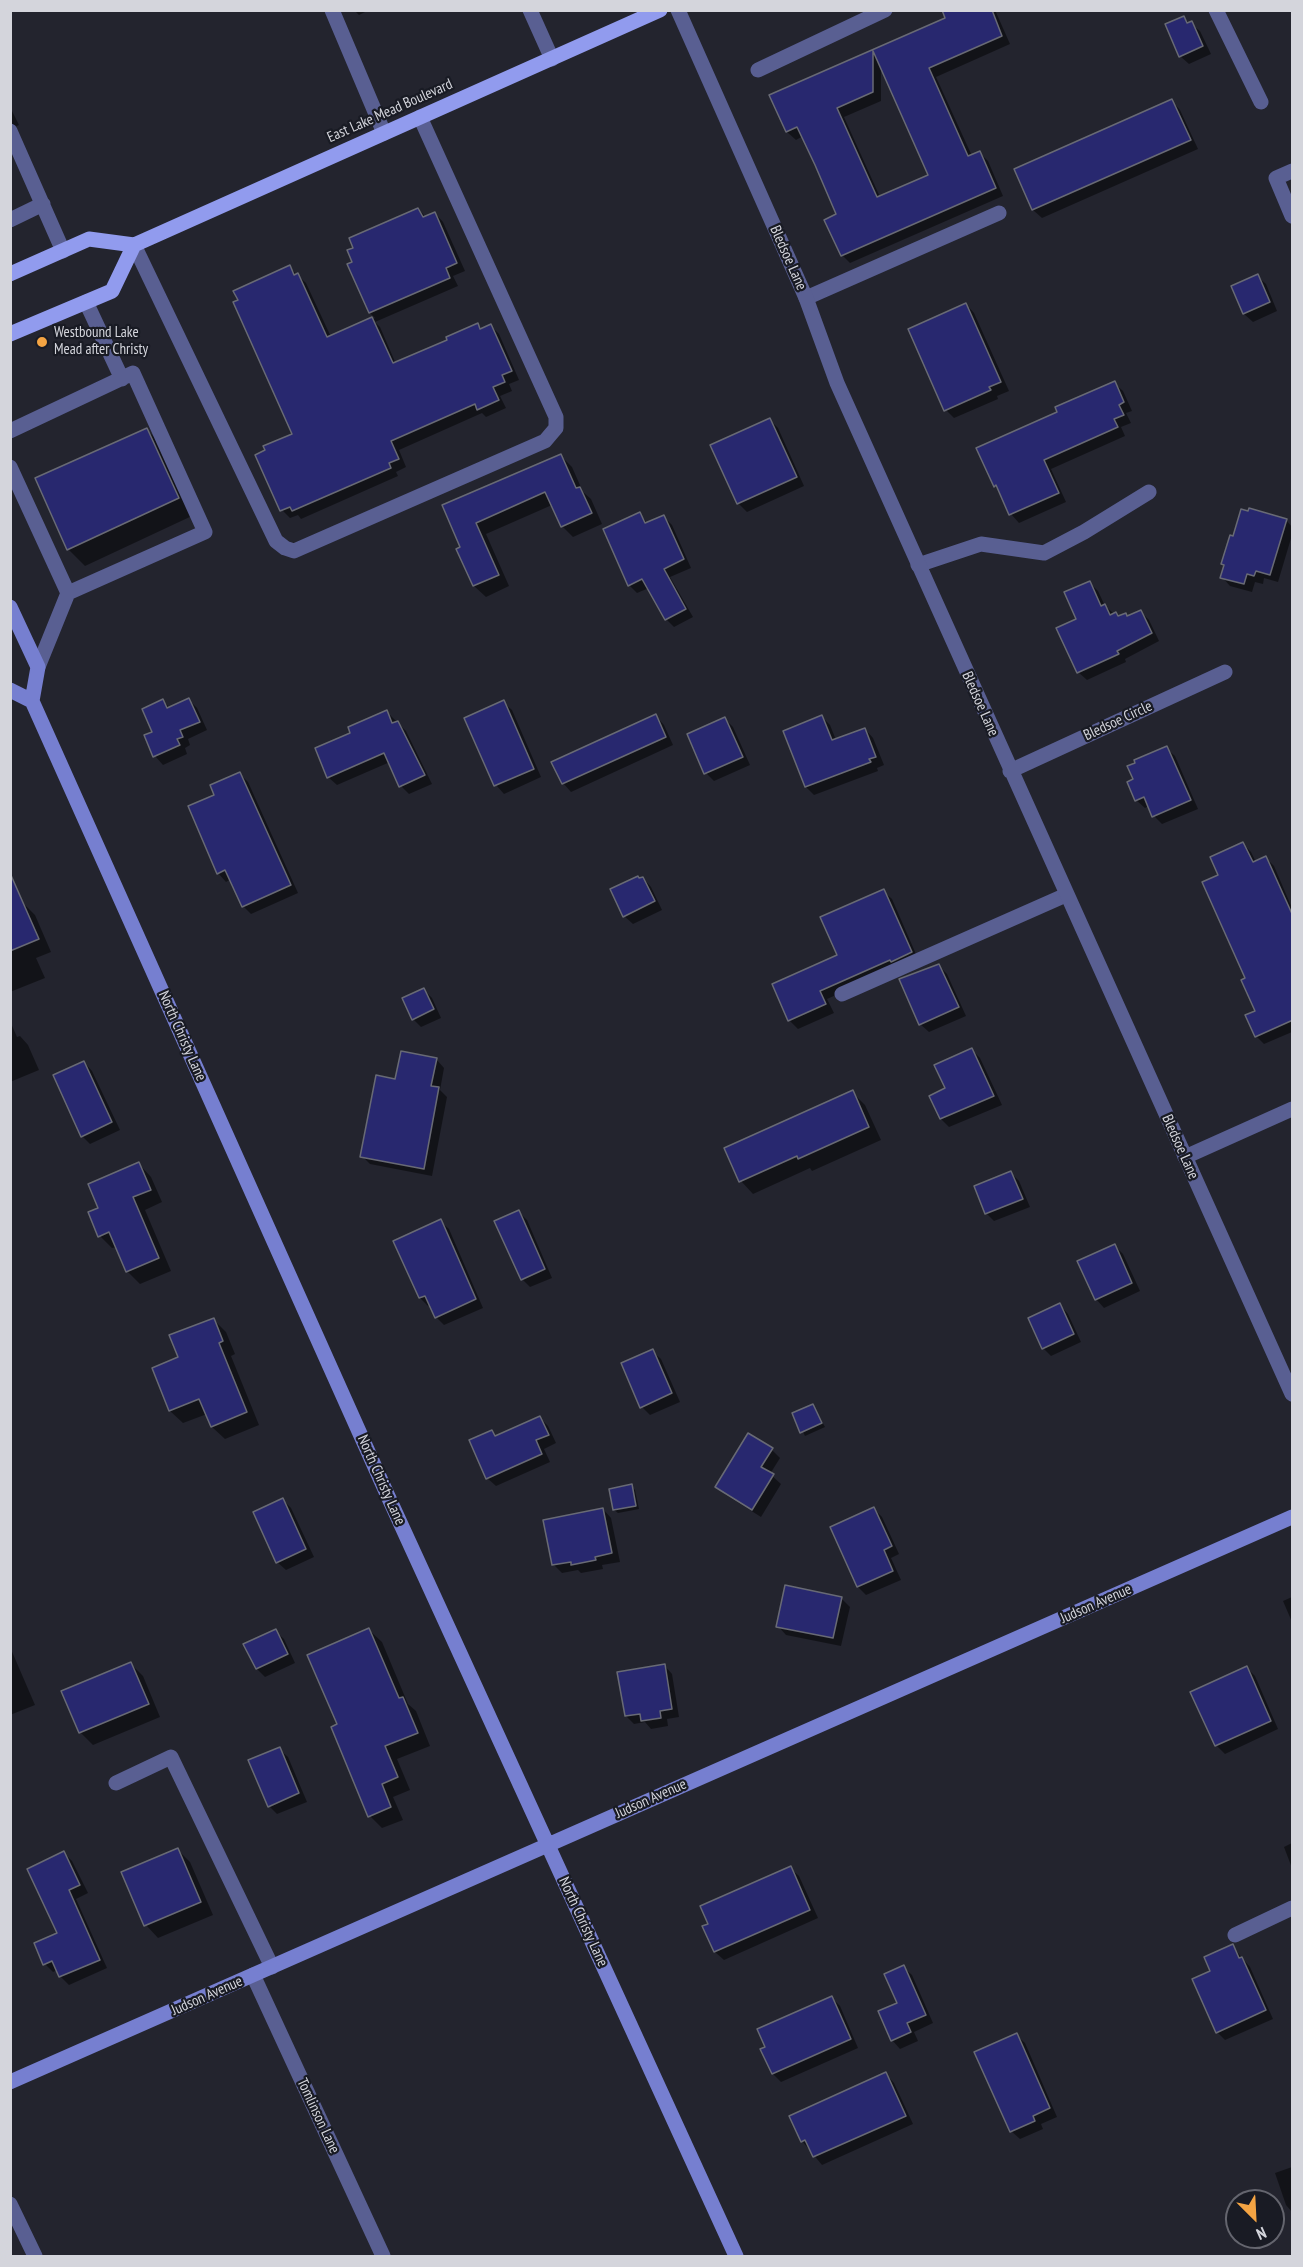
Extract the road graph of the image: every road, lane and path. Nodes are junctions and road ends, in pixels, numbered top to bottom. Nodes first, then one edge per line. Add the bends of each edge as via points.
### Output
1 (332, 10) edge
2 (530, 10) edge
3 (660, 10) edge
4 (678, 10) edge
5 (885, 10) edge
6 (1216, 10) edge
7 (552, 59) junction
8 (758, 70) dead end
9 (1261, 102) dead end
10 (420, 117) junction
11 (10, 131) edge
12 (384, 133) junction
13 (1293, 171) edge
14 (43, 204) junction
15 (999, 213) dead end
16 (1293, 216) edge
17 (10, 220) edge
18 (134, 245) junction
19 (63, 251) junction
20 (10, 274) edge
21 (806, 298) junction
22 (86, 302) junction
23 (10, 334) edge
24 (122, 379) junction
25 (10, 431) edge
26 (10, 467) edge
27 (1149, 492) dead end
28 (918, 565) junction
29 (68, 593) junction
30 (10, 607) edge
31 (38, 667) junction
32 (1225, 672) dead end
33 (10, 690) edge
34 (32, 700) junction
35 (1010, 771) junction
36 (1066, 895) junction
37 (842, 994) dead end
38 (1293, 1109) edge
39 (1185, 1157) junction
40 (1293, 1394) edge
41 (1293, 1517) edge
42 (116, 1783) dead end
43 (548, 1845) junction
44 (1293, 1908) edge
45 (1235, 1935) dead end
46 (272, 1967) junction
47 (253, 1975) junction
48 (10, 2082) edge
49 (10, 2204) edge
50 (34, 2256) edge
51 (383, 2256) edge
52 (736, 2256) edge

1 - 12 street
2 - 7 street
3 - 7 main road, East Lake Mead Boulevard
4 - 21 street, Bledsoe Lane
5 - 8 street
6 - 9 street
7 - 10 main road, East Lake Mead Boulevard
10 - 12 main road, East Lake Mead Boulevard
10 - 18 street via 556,417 556,428 545,441 294,551 285,548 276,541
11 - 14 street
12 - 18 main road, East Lake Mead Boulevard
13 - 16 street via 1276,178
14 - 17 street
14 - 19 street
15 - 21 street
18 - 19 main road via 89,239
18 - 22 main road via 112,291
19 - 20 main road
21 - 28 street, Bledsoe Lane via 837,383
22 - 23 main road
22 - 24 street
24 - 25 street
24 - 29 street via 133,373 205,532
26 - 29 street
27 - 28 street via 1044,553 981,544
28 - 35 street, Bledsoe Lane
29 - 31 street
30 - 31 street
31 - 34 street
32 - 35 street, Bledsoe Circle
33 - 34 street
34 - 43 street, North Christy Lane
35 - 36 street, Bledsoe Lane
36 - 37 street
36 - 39 street, Bledsoe Lane
38 - 39 street
39 - 40 street, Bledsoe Lane
41 - 43 street, Judson Avenue
42 - 46 street via 171,1757
43 - 46 street, Judson Avenue
43 - 52 street, North Christy Lane
44 - 45 street
46 - 47 street, Judson Avenue
47 - 48 street, Judson Avenue
47 - 51 street, Tomlinson Lane
49 - 50 street

